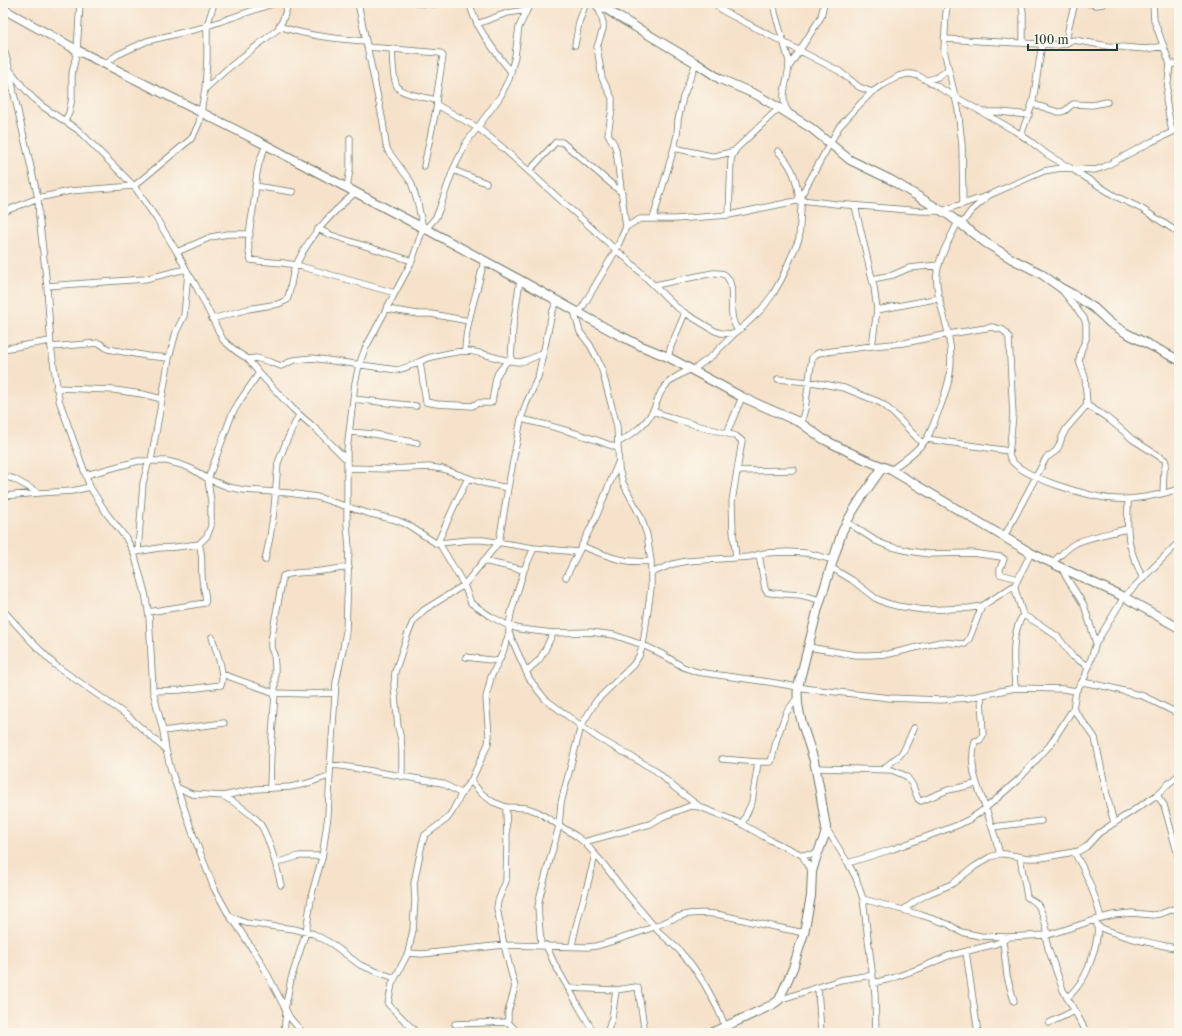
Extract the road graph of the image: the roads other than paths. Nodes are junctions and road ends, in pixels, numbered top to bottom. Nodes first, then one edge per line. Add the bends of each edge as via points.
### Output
1 (80, 3) edge
2 (214, 3) edge
3 (275, 3) edge
4 (288, 3) edge
5 (358, 3) edge
6 (417, 3) edge
7 (470, 3) edge
8 (532, 3) edge
9 (586, 3) edge
10 (595, 3) edge
11 (714, 3) edge
12 (774, 3) edge
13 (824, 3) edge
14 (948, 3) edge
15 (1021, 3) edge
16 (1075, 3) edge
17 (1088, 3) edge
18 (1154, 3) edge
19 (434, 4) dead end
20 (1103, 4) dead end
21 (3, 9) edge
22 (527, 10) junction
23 (477, 24) junction
24 (206, 26) junction
25 (280, 26) junction
26 (944, 39) junction
27 (1023, 43) junction
28 (1066, 43) junction
29 (367, 44) junction
30 (785, 44) junction
31 (1042, 44) junction
32 (575, 45) dead end
33 (3, 46) edge
34 (1164, 46) junction
35 (392, 48) junction
36 (77, 50) junction
37 (800, 51) junction
38 (106, 63) junction
39 (696, 63) junction
40 (1170, 64) junction
41 (1179, 64) edge
42 (789, 67) junction
43 (948, 68) junction
44 (10, 70) junction
45 (3, 71) edge
46 (511, 72) junction
47 (927, 80) junction
48 (205, 90) junction
49 (872, 92) junction
50 (955, 97) junction
51 (1107, 102) dead end
52 (436, 103) junction
53 (1033, 104) junction
54 (779, 108) junction
55 (982, 112) junction
56 (201, 113) junction
57 (1029, 115) junction
58 (792, 116) junction
59 (65, 120) junction
60 (478, 128) junction
61 (1179, 129) edge
62 (1172, 132) junction
63 (1020, 135) junction
64 (350, 138) dead end
65 (830, 144) junction
66 (266, 145) junction
67 (674, 148) junction
68 (735, 151) junction
69 (778, 151) dead end
70 (424, 166) dead end
71 (1072, 169) junction
72 (453, 170) junction
73 (529, 171) junction
74 (486, 183) dead end
75 (134, 186) junction
76 (255, 186) junction
77 (346, 188) junction
78 (293, 192) dead end
79 (355, 193) junction
80 (622, 193) junction
81 (987, 196) junction
82 (38, 198) junction
83 (800, 201) junction
84 (963, 204) junction
85 (855, 206) junction
86 (940, 211) junction
87 (3, 212) edge
88 (729, 216) junction
89 (653, 219) junction
90 (959, 223) junction
91 (626, 227) junction
92 (425, 228) junction
93 (318, 229) junction
94 (1179, 233) edge
95 (250, 234) junction
96 (616, 250) junction
97 (177, 252) junction
98 (484, 260) junction
99 (412, 261) junction
100 (296, 265) junction
101 (939, 265) junction
102 (187, 271) junction
103 (872, 279) junction
104 (520, 280) junction
105 (655, 285) junction
106 (47, 286) junction
107 (1061, 288) junction
108 (395, 293) junction
109 (940, 298) junction
110 (557, 301) junction
111 (387, 309) junction
112 (877, 310) junction
113 (577, 312) junction
114 (685, 313) junction
115 (212, 319) junction
116 (469, 321) junction
117 (736, 332) junction
118 (949, 334) junction
119 (50, 344) junction
120 (872, 346) junction
121 (3, 349) edge
122 (465, 351) junction
123 (544, 352) junction
124 (668, 357) junction
125 (169, 358) junction
126 (248, 359) junction
127 (509, 360) junction
128 (1179, 360) edge
129 (420, 362) junction
130 (359, 365) junction
131 (692, 369) junction
132 (259, 373) junction
133 (778, 379) dead end
134 (810, 382) junction
135 (56, 388) junction
136 (742, 397) junction
137 (162, 399) junction
138 (353, 399) junction
139 (1087, 405) junction
140 (416, 406) dead end
141 (653, 411) junction
142 (299, 415) junction
143 (521, 419) junction
144 (801, 423) junction
145 (349, 432) junction
146 (727, 433) junction
147 (925, 441) junction
148 (619, 442) junction
149 (417, 443) dead end
150 (618, 448) junction
151 (1010, 451) junction
152 (151, 460) junction
153 (347, 460) junction
154 (618, 463) junction
155 (346, 468) junction
156 (887, 469) junction
157 (794, 470) dead end
158 (737, 471) junction
159 (86, 475) junction
160 (3, 476) edge
161 (1035, 477) junction
162 (468, 478) junction
163 (208, 479) junction
164 (90, 487) junction
165 (508, 488) junction
166 (1179, 489) edge
167 (276, 492) junction
168 (39, 493) junction
169 (1163, 493) junction
170 (3, 496) edge
171 (1128, 499) junction
172 (348, 507) junction
173 (847, 522) junction
174 (1128, 530) junction
175 (1004, 537) junction
176 (499, 542) junction
177 (1179, 542) edge
178 (199, 544) junction
179 (438, 544) junction
180 (582, 546) junction
181 (534, 548) junction
182 (136, 552) junction
183 (578, 552) junction
184 (1031, 553) junction
185 (759, 554) junction
186 (736, 557) junction
187 (265, 560) dead end
188 (483, 561) junction
189 (651, 561) junction
190 (833, 564) junction
191 (1052, 564) junction
192 (349, 567) junction
193 (1062, 568) junction
194 (524, 570) junction
195 (651, 574) junction
196 (566, 577) dead end
197 (1143, 578) junction
198 (1016, 582) junction
199 (464, 585) junction
200 (1124, 597) junction
201 (820, 600) junction
202 (982, 606) junction
203 (3, 610) edge
204 (148, 612) junction
205 (1023, 615) junction
206 (509, 626) junction
207 (1179, 628) edge
208 (509, 633) junction
209 (553, 633) junction
210 (212, 637) dead end
211 (1096, 643) junction
212 (643, 645) junction
213 (808, 647) junction
214 (466, 657) dead end
215 (498, 661) junction
216 (1089, 667) junction
217 (526, 672) junction
218 (222, 674) junction
219 (1082, 682) junction
220 (798, 686) junction
221 (1015, 688) junction
222 (153, 691) junction
223 (1076, 691) junction
224 (275, 693) junction
225 (335, 693) junction
226 (981, 696) junction
227 (797, 698) junction
228 (1073, 709) junction
229 (1179, 714) edge
230 (224, 723) dead end
231 (581, 726) junction
232 (914, 728) dead end
233 (163, 731) junction
234 (166, 750) junction
235 (722, 759) dead end
236 (758, 762) junction
237 (330, 765) junction
238 (815, 768) junction
239 (884, 769) junction
240 (1179, 775) edge
241 (330, 776) junction
242 (402, 776) junction
243 (471, 781) junction
244 (976, 784) junction
245 (270, 787) junction
246 (178, 788) junction
247 (241, 792) junction
248 (192, 794) junction
249 (462, 794) junction
250 (1158, 795) junction
251 (223, 796) junction
252 (238, 804) junction
253 (183, 805) junction
254 (506, 807) junction
255 (700, 807) junction
256 (986, 808) junction
257 (1041, 821) dead end
258 (1114, 823) junction
259 (742, 824) junction
260 (559, 826) junction
261 (826, 827) junction
262 (992, 827) junction
263 (584, 842) junction
264 (1074, 852) junction
265 (595, 854) junction
266 (817, 854) junction
267 (1000, 854) junction
268 (802, 855) junction
269 (322, 856) junction
270 (1020, 857) junction
271 (1179, 859) edge
272 (276, 863) junction
273 (848, 863) junction
274 (812, 872) junction
275 (281, 885) dead end
276 (863, 899) junction
277 (1179, 907) edge
278 (903, 910) junction
279 (230, 917) junction
280 (1099, 919) junction
281 (654, 927) junction
282 (1099, 928) junction
283 (306, 932) junction
284 (804, 933) junction
285 (1047, 935) junction
286 (994, 937) junction
287 (1008, 937) junction
288 (1003, 941) junction
289 (995, 944) junction
290 (504, 945) junction
291 (543, 945) junction
292 (572, 946) junction
293 (1179, 949) edge
294 (966, 952) junction
295 (408, 953) junction
296 (872, 975) junction
297 (395, 978) junction
298 (873, 983) junction
299 (568, 988) junction
300 (818, 988) junction
301 (616, 990) junction
302 (1067, 998) junction
303 (779, 1000) junction
304 (1014, 1001) dead end
305 (286, 1010) junction
306 (1074, 1011) junction
307 (508, 1022) junction
308 (1049, 1023) dead end
309 (455, 1024) dead end
310 (726, 1029) edge
311 (284, 1033) edge
312 (303, 1033) edge
313 (417, 1033) edge
314 (518, 1033) edge
315 (594, 1033) edge
316 (607, 1033) edge
317 (645, 1033) edge
318 (711, 1033) edge
319 (821, 1033) edge
320 (876, 1033) edge
321 (978, 1033) edge
322 (1087, 1033) edge

1 - 36 street
2 - 24 street
3 - 24 street
4 - 25 street
5 - 29 street
6 - 19 street
7 - 23 street
8 - 22 street
9 - 32 street
10 - 39 street
10 - 80 street via 603,22 597,47 602,78 612,98 608,134 616,150
11 - 30 street via 723,11
12 - 30 street
13 - 37 street via 821,17
14 - 26 street
15 - 27 street
16 - 28 street
17 - 20 street
18 - 34 street via 1154,20
21 - 36 street
22 - 23 street via 507,13
22 - 46 street via 519,27
23 - 46 street
24 - 38 street via 147,41
24 - 48 street
25 - 29 street
25 - 48 street
26 - 27 street
26 - 43 street
27 - 31 street
28 - 31 street
28 - 34 street via 1074,40 1146,49
29 - 35 street
29 - 92 street via 384,122 386,145 411,182
30 - 37 street
30 - 42 street
31 - 53 street
33 - 44 street
34 - 40 street
35 - 52 street via 394,77 398,88
35 - 52 street via 442,54 444,57
36 - 38 street
36 - 59 street via 72,74 72,98
37 - 42 street
37 - 49 street via 839,71 859,87
38 - 56 street
39 - 54 street
39 - 67 street via 682,97
40 - 41 street
40 - 62 street via 1166,100
42 - 58 street via 784,102 785,108
43 - 47 street via 940,76
43 - 50 street
44 - 45 street
44 - 59 street via 34,99
44 - 82 street
46 - 60 street via 500,97
47 - 49 street via 914,74 907,74
47 - 50 street
48 - 56 street
49 - 65 street via 838,128
50 - 55 street
50 - 84 street via 962,145
51 - 53 street via 1092,105 1073,104 1062,112
52 - 60 street
52 - 70 street
53 - 57 street
54 - 58 street
54 - 68 street
55 - 57 street
55 - 63 street
56 - 66 street
56 - 75 street via 199,124 191,138
57 - 63 street
58 - 65 street
59 - 75 street via 91,141
60 - 72 street via 466,143
60 - 73 street
61 - 62 street
62 - 71 street via 1104,167 1094,170
63 - 71 street
64 - 77 street via 350,169
65 - 83 street
65 - 86 street via 850,160 891,180
66 - 76 street
66 - 77 street
67 - 68 street via 711,156
67 - 89 street
68 - 88 street via 731,159
69 - 83 street via 788,161
71 - 81 street via 1044,171
71 - 94 street
72 - 74 street
72 - 92 street via 440,210
73 - 80 street via 556,142 562,142
73 - 96 street
75 - 82 street via 70,191
75 - 97 street
76 - 78 street
76 - 95 street
77 - 79 street
79 - 92 street
79 - 93 street
80 - 91 street
81 - 84 street
81 - 90 street
82 - 87 street
82 - 106 street
83 - 85 street
83 - 88 street
83 - 117 street via 799,239 782,278 761,310
84 - 86 street
85 - 86 street
85 - 103 street
86 - 90 street
88 - 89 street
89 - 91 street via 640,219
90 - 101 street
90 - 107 street via 975,236
91 - 96 street
92 - 98 street
92 - 99 street
93 - 99 street
93 - 100 street
95 - 97 street via 211,237
95 - 100 street via 251,260
96 - 105 street
96 - 113 street
97 - 102 street
98 - 104 street
98 - 116 street
99 - 108 street
100 - 108 street
100 - 115 street via 287,300 284,302
101 - 103 street via 909,268 893,275
101 - 109 street via 937,274
102 - 106 street via 145,279
102 - 115 street
102 - 125 street via 184,316 176,332
103 - 112 street
104 - 110 street
104 - 127 street
105 - 114 street
105 - 117 street via 722,273 727,276 731,288 732,317
106 - 119 street
107 - 128 street via 1094,308 1126,333
107 - 139 street via 1086,324 1086,339 1079,361 1085,377
108 - 111 street
109 - 112 street
109 - 118 street
110 - 113 street
110 - 123 street
111 - 116 street
111 - 130 street
112 - 120 street
113 - 124 street
113 - 148 street via 580,332 590,345 602,370
114 - 117 street via 715,331
114 - 124 street
115 - 126 street via 223,340
116 - 122 street
117 - 131 street via 713,355
118 - 120 street
118 - 147 street via 951,374 947,392
118 - 151 street via 992,327 1003,330 1009,338 1013,415
119 - 121 street
119 - 125 street via 99,343 108,349
119 - 135 street
120 - 134 street via 815,354 812,358
122 - 127 street
122 - 129 street
123 - 127 street via 520,362
123 - 143 street via 538,377
124 - 131 street
125 - 137 street
126 - 130 street via 256,358 281,366 294,360 312,358
126 - 132 street
127 - 129 street via 496,378 492,402 472,406 426,402
129 - 130 street via 397,370
130 - 138 street
131 - 136 street
131 - 141 street via 675,378 664,388
132 - 142 street
132 - 163 street via 232,414
133 - 134 street
134 - 144 street
134 - 147 street via 844,388 871,398 884,405
135 - 137 street via 114,390
135 - 159 street
136 - 144 street
136 - 146 street
137 - 152 street
138 - 140 street
138 - 145 street
139 - 161 street via 1066,429 1056,451 1046,458
139 - 169 street via 1165,460
141 - 146 street
141 - 148 street via 631,434
142 - 153 street
142 - 167 street via 278,462
143 - 150 street via 552,426
143 - 165 street
144 - 156 street via 829,442
145 - 149 street via 374,434
145 - 153 street
146 - 158 street via 742,441
147 - 151 street
147 - 156 street via 912,454
148 - 150 street
150 - 154 street
151 - 161 street via 1009,458 1014,464
152 - 159 street
152 - 163 street via 173,462
152 - 182 street via 143,483
153 - 155 street
154 - 180 street
154 - 189 street via 624,483 641,517
155 - 162 street via 429,467
155 - 172 street
156 - 173 street via 861,498
156 - 175 street
157 - 158 street
158 - 186 street via 732,501
159 - 164 street
160 - 168 street
161 - 171 street via 1102,498
161 - 175 street
162 - 165 street
162 - 179 street
163 - 167 street via 228,487
163 - 178 street via 211,526 208,536
164 - 168 street
164 - 182 street
165 - 176 street
166 - 169 street
167 - 172 street via 317,498
167 - 187 street
168 - 170 street
169 - 171 street
171 - 174 street
172 - 179 street via 396,520
172 - 192 street
173 - 190 street
173 - 198 street via 876,541 909,551 930,554 972,553 1002,558 1004,559 1000,574
174 - 191 street via 1086,539 1075,544
174 - 197 street via 1131,552
175 - 184 street
176 - 179 street via 469,540
176 - 181 street
176 - 188 street
177 - 197 street
178 - 182 street
178 - 204 street via 205,602
179 - 199 street
180 - 183 street
180 - 189 street via 622,560
181 - 183 street
181 - 194 street
182 - 204 street
183 - 196 street
184 - 191 street
184 - 198 street
185 - 186 street
185 - 190 street via 806,553
185 - 201 street via 767,592 801,595
186 - 195 street via 687,561
188 - 194 street
188 - 199 street
189 - 195 street
190 - 201 street
190 - 202 street via 875,598 886,603 924,610
191 - 193 street
192 - 224 street via 297,572 283,576 271,641 275,666
192 - 225 street via 344,649
193 - 200 street
193 - 211 street via 1084,605
194 - 206 street
195 - 212 street
197 - 200 street
198 - 202 street
198 - 205 street via 1015,589
199 - 206 street via 471,603 476,608
199 - 242 street via 424,610 413,622 395,672
200 - 207 street
200 - 211 street
201 - 213 street
202 - 213 street via 965,644 940,642 889,654 870,655
203 - 234 street via 55,665 128,716
204 - 222 street
205 - 216 street via 1058,637 1072,656
205 - 221 street via 1017,628 1014,647
206 - 208 street
206 - 209 street
208 - 215 street
208 - 217 street
209 - 212 street via 603,633
209 - 217 street via 539,660
210 - 218 street
211 - 216 street
212 - 220 street via 697,672
212 - 231 street via 633,664 596,701
213 - 220 street
214 - 215 street
215 - 243 street via 486,698 488,744
216 - 219 street
217 - 231 street via 545,698
218 - 222 street via 222,682 218,685
218 - 224 street
219 - 223 street
219 - 229 street via 1143,696
220 - 226 street via 896,699 940,700
220 - 227 street
221 - 223 street
221 - 226 street
222 - 233 street
223 - 228 street
224 - 225 street
224 - 245 street
225 - 237 street
226 - 244 street via 983,736 980,740 974,741 972,762
227 - 236 street via 786,714 776,738 772,762
227 - 238 street
228 - 256 street via 1038,760
228 - 258 street via 1094,738
230 - 233 street
231 - 255 street via 655,770
231 - 260 street via 561,803
232 - 239 street via 901,753
233 - 234 street
234 - 246 street
235 - 236 street
236 - 259 street via 752,802
237 - 241 street
237 - 242 street
238 - 239 street
238 - 261 street
239 - 244 street via 906,776 921,801 948,790
240 - 250 street
241 - 245 street via 290,787
241 - 269 street
242 - 249 street via 442,784
243 - 249 street
243 - 254 street via 485,797
244 - 256 street
245 - 247 street
246 - 248 street
246 - 253 street
247 - 251 street
247 - 252 street
248 - 251 street
248 - 253 street
249 - 295 street via 447,819 426,835 422,844 414,883 413,930
250 - 258 street
250 - 271 street via 1164,805
251 - 252 street
252 - 272 street via 263,829
253 - 279 street via 214,888
254 - 260 street via 527,808
254 - 290 street via 506,881 497,908
255 - 259 street
255 - 263 street via 690,806 650,824
256 - 262 street
256 - 273 street via 958,826
257 - 262 street
258 - 264 street via 1099,833 1086,847
259 - 268 street
260 - 263 street
260 - 291 street via 538,907
261 - 266 street
261 - 273 street
262 - 267 street
263 - 265 street
264 - 270 street via 1041,858
264 - 280 street via 1082,864 1096,899
265 - 281 street
265 - 292 street
266 - 268 street
266 - 274 street
267 - 270 street
267 - 278 street via 990,857 952,884 928,894
268 - 274 street
269 - 272 street via 299,856
269 - 283 street via 312,893
270 - 285 street via 1027,897 1041,910
272 - 275 street
273 - 276 street
274 - 284 street via 811,896
276 - 278 street
276 - 296 street
277 - 280 street via 1160,914 1122,914
278 - 286 street via 948,924 961,932
279 - 283 street via 246,923
279 - 305 street via 261,962
280 - 282 street
280 - 285 street
281 - 284 street via 688,914 716,914
281 - 292 street via 606,944
281 - 310 street via 691,964
282 - 293 street via 1132,939
282 - 302 street via 1090,967 1082,982
283 - 297 street via 325,940 360,965
283 - 305 street via 291,979
284 - 303 street
285 - 287 street
285 - 302 street via 1048,948
286 - 287 street
286 - 289 street
287 - 288 street
288 - 289 street
288 - 304 street via 1007,976
289 - 294 street
290 - 291 street
290 - 295 street via 422,954
290 - 307 street via 515,987
291 - 292 street
291 - 299 street
294 - 298 street
294 - 321 street
295 - 297 street
296 - 298 street
296 - 300 street via 840,980
297 - 313 street via 388,1004
298 - 320 street
299 - 301 street
299 - 315 street
300 - 303 street
300 - 319 street
301 - 316 street
301 - 317 street via 636,986 638,988
302 - 306 street
303 - 310 street
305 - 311 street
305 - 312 street
306 - 308 street
306 - 322 street
307 - 309 street
307 - 314 street
310 - 318 street

